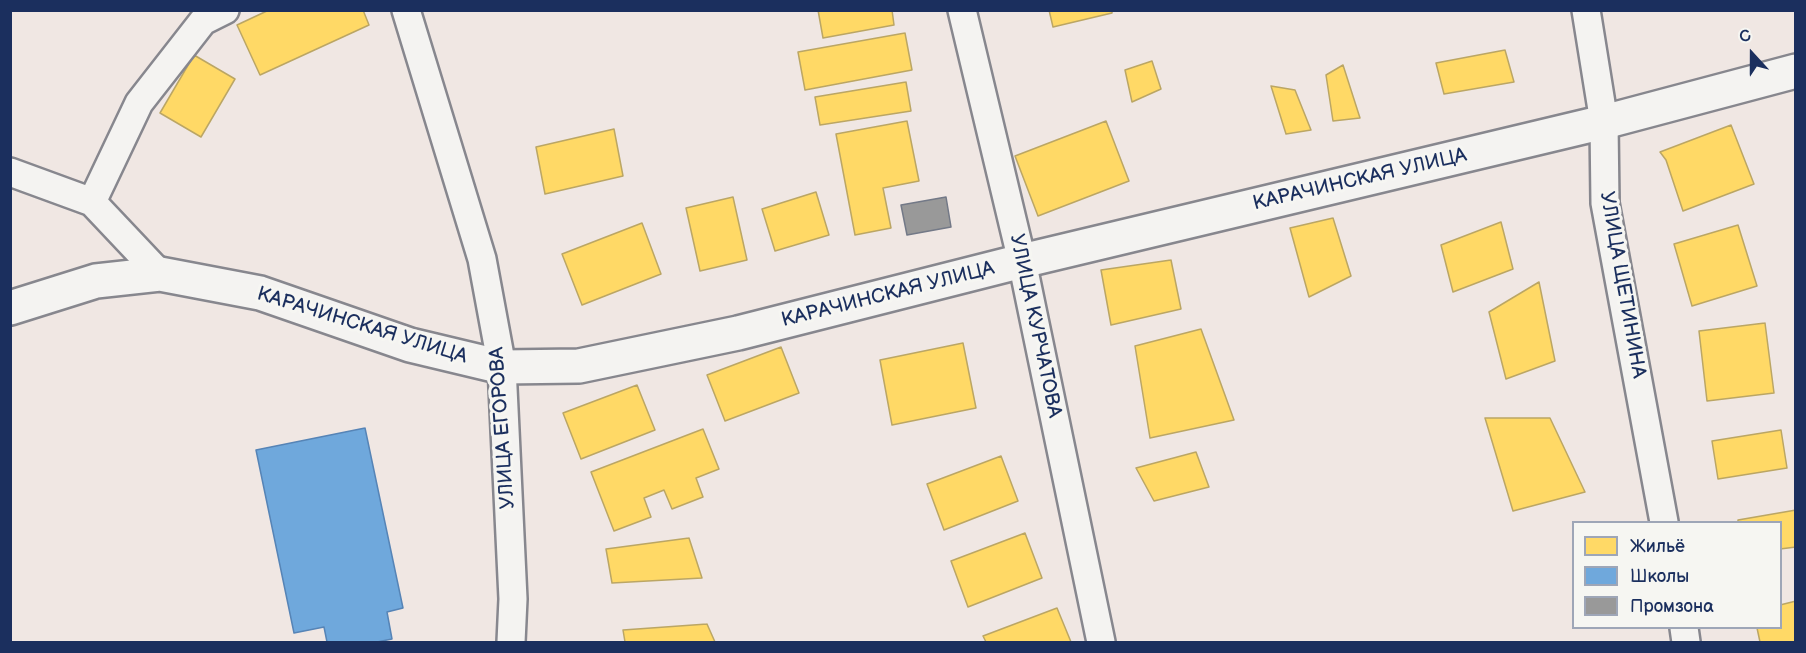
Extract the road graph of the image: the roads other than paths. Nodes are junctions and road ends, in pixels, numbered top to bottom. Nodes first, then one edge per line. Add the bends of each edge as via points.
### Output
1 (225, 10) edge
2 (406, 10) edge
3 (962, 10) edge
4 (1586, 10) edge
5 (1796, 71) edge
6 (1604, 122) junction
7 (10, 172) edge
8 (92, 202) junction
9 (1022, 261) junction
10 (160, 273) junction
11 (10, 308) edge
12 (502, 367) junction
13 (1664, 521) edge
14 (511, 642) edge
15 (1101, 642) edge

1 - 8 street via 203,21 139,103
2 - 12 street, УЛИЦА ЕГОРОВА via 482,259
3 - 9 street, УЛИЦА КУРЧАТОВА
4 - 6 street, УЛИЦА ЩЕТИНИНА
5 - 6 street, КАРАЧИНСКАЯ УЛИЦА
6 - 9 street, КАРАЧИНСКАЯ УЛИЦА
6 - 13 street, УЛИЦА ЩЕТИНИНА via 1605,203
7 - 8 street
8 - 10 street
9 - 12 street, КАРАЧИНСКАЯ УЛИЦА via 738,333 591,364
9 - 15 street, УЛИЦА КУРЧАТОВА
10 - 11 street, КАРАЧИНСКАЯ УЛИЦА via 96,281
10 - 12 street, КАРАЧИНСКАЯ УЛИЦА via 260,292 410,345
12 - 14 street, УЛИЦА ЕГОРОВА via 513,599

